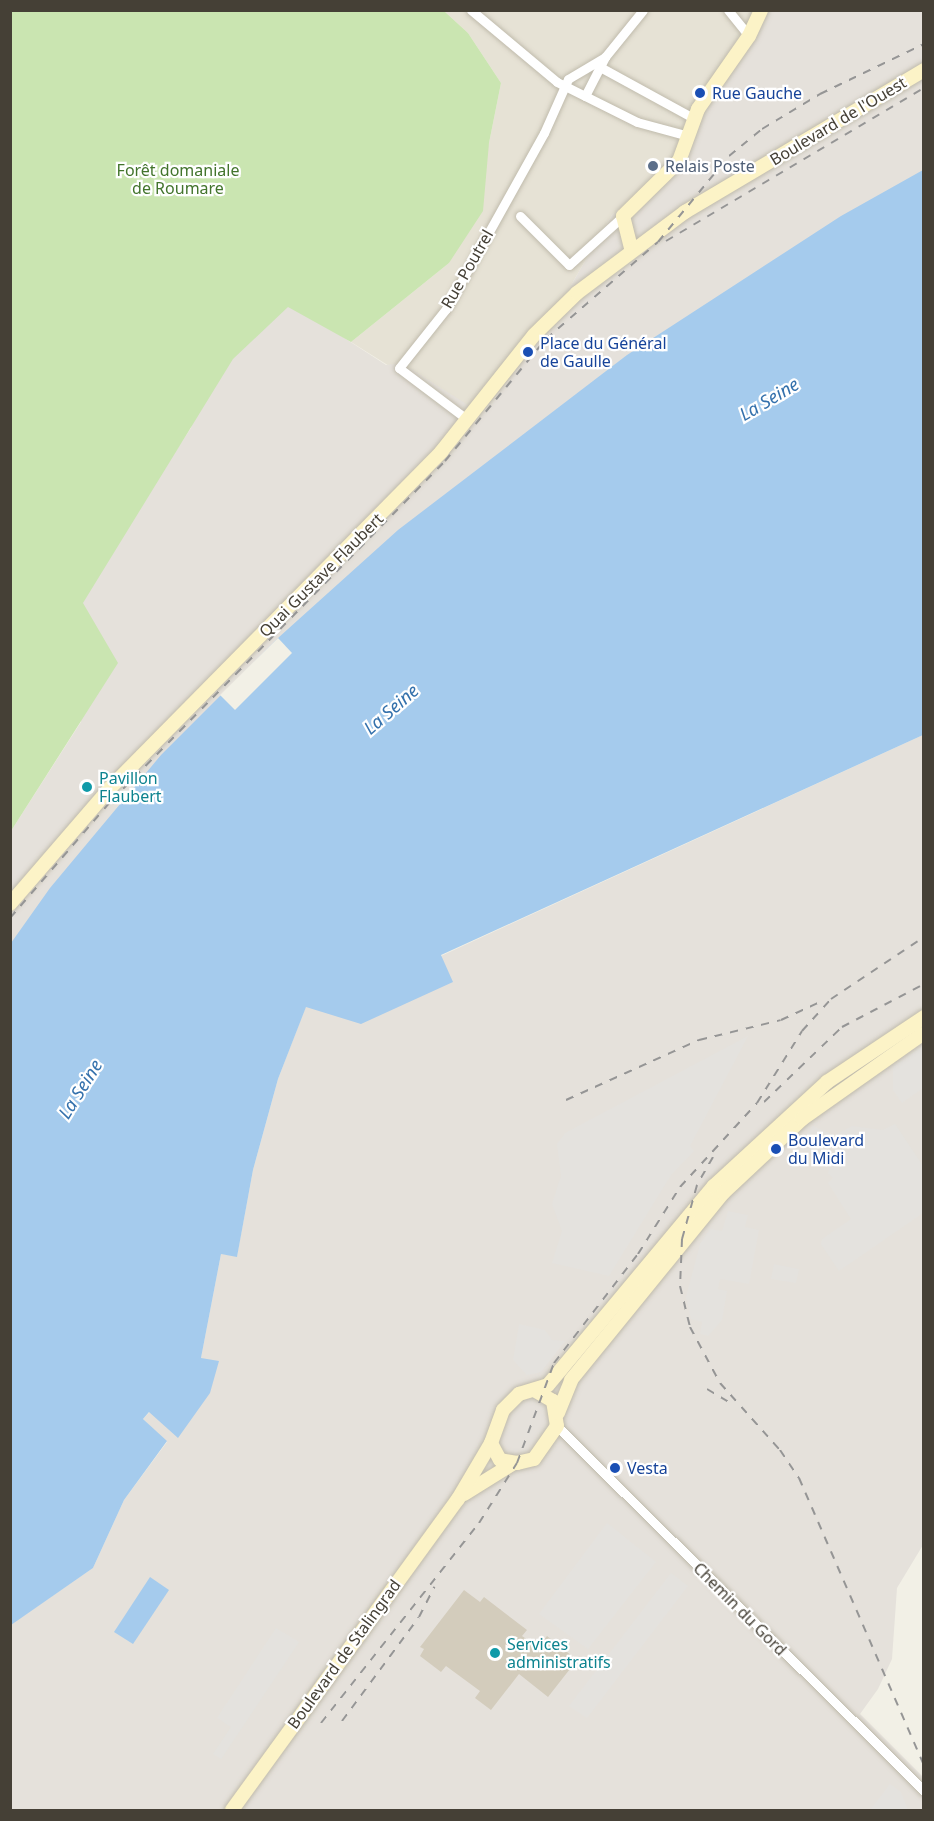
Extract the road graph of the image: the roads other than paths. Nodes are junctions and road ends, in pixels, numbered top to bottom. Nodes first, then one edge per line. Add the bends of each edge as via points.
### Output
1 (471, 10) edge
2 (643, 10) edge
3 (728, 10) edge
4 (761, 10) edge
5 (749, 36) junction
6 (605, 57) junction
7 (600, 67) junction
8 (924, 70) edge
9 (564, 85) junction
10 (585, 96) junction
11 (693, 118) junction
12 (690, 136) junction
13 (520, 216) dead end
14 (623, 216) junction
15 (631, 248) junction
16 (468, 420) junction
17 (10, 904) edge
18 (924, 1017) edge
19 (924, 1024) edge
20 (924, 1033) edge
21 (869, 1064) junction
22 (846, 1067) junction
23 (534, 1390) junction
24 (557, 1420) junction
25 (491, 1443) junction
26 (514, 1463) junction
27 (458, 1499) junction
28 (924, 1791) edge
29 (232, 1810) edge

1 - 9 street
2 - 6 street
3 - 5 street
4 - 5 main road
5 - 11 main road
6 - 7 street
6 - 9 street
7 - 10 street
7 - 11 street
8 - 15 main road, Boulevard de l'Ouest
9 - 10 street
9 - 16 street, Rue Poutrel via 544,133 446,309 399,368
10 - 12 street via 637,122
11 - 12 main road
12 - 14 main road via 673,170
13 - 14 street via 569,266
14 - 15 main road
15 - 16 main road, Quai Gustave Flaubert via 534,335
16 - 17 main road, Quai Gustave Flaubert via 351,546 110,788
18 - 22 main road
19 - 21 main road
20 - 21 main road
21 - 22 main road
21 - 24 main road via 784,1134 696,1222 566,1388
22 - 23 main road via 714,1186 548,1385
23 - 24 main road via 545,1393
23 - 25 main road via 519,1394 503,1410
24 - 26 main road via 534,1459
24 - 28 street, Chemin du Gord
25 - 26 main road via 500,1460
25 - 27 main road, Boulevard de Stalingrad
26 - 27 main road, Boulevard de Stalingrad via 482,1478
27 - 29 main road, Boulevard de Stalingrad

